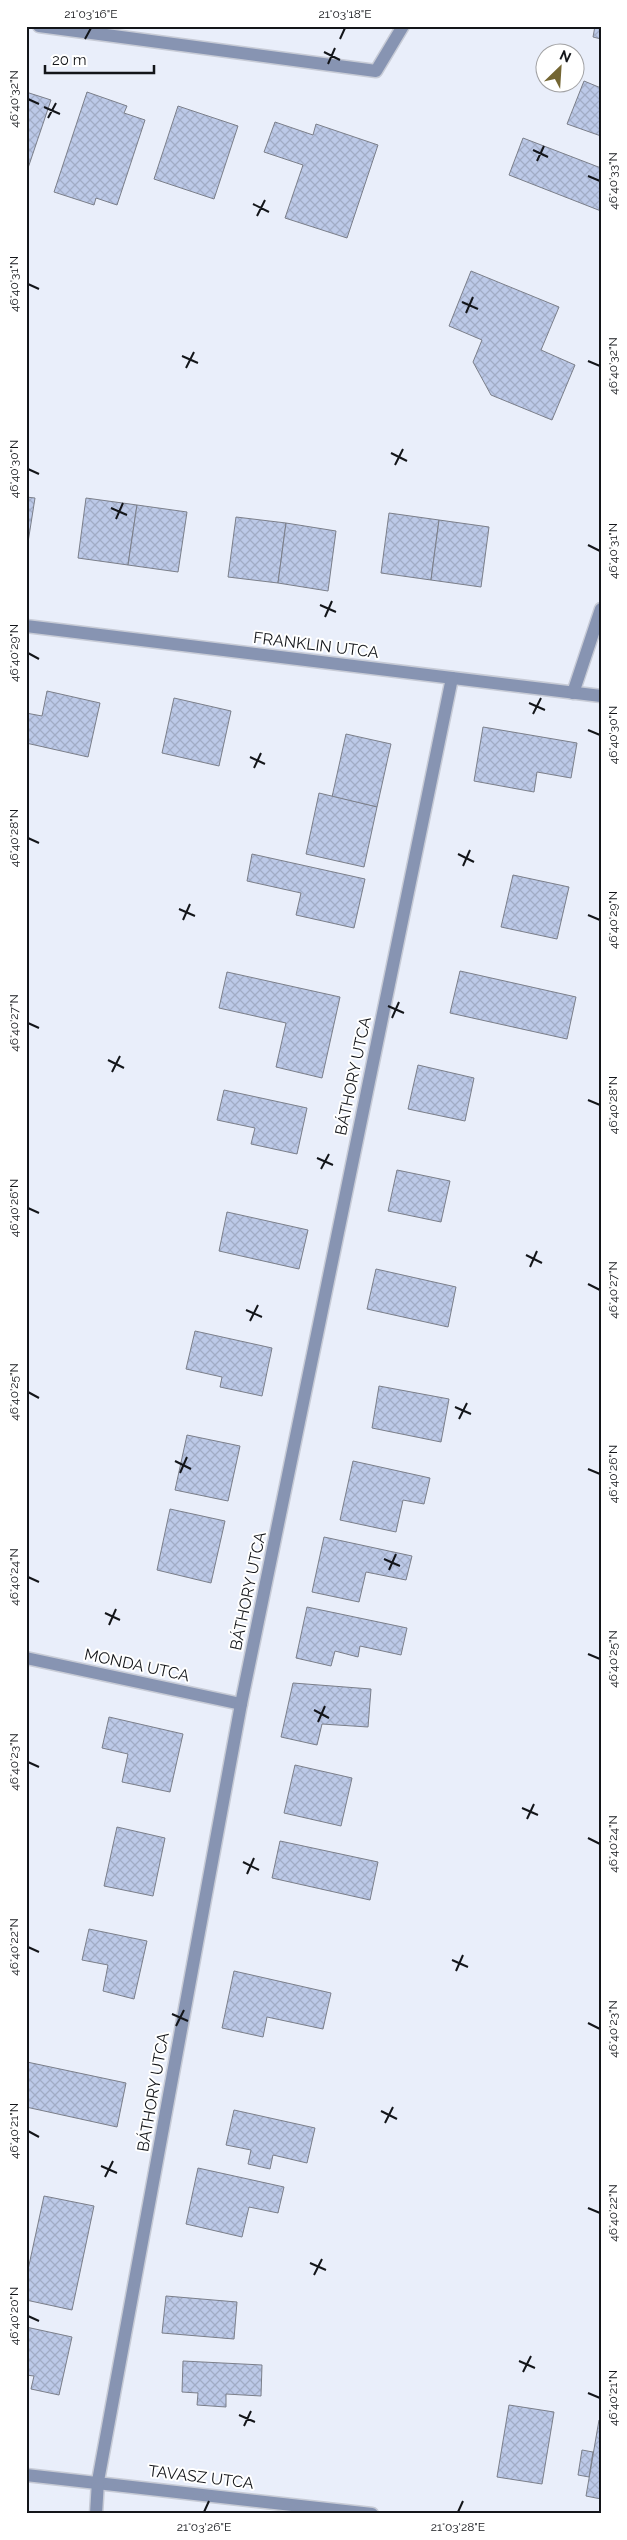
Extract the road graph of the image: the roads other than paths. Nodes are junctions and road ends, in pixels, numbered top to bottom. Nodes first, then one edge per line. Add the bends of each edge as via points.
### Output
1 (39, 26) edge
2 (403, 26) edge
3 (601, 609) edge
4 (26, 626) edge
5 (452, 678) junction
6 (573, 693) junction
7 (601, 696) edge
8 (26, 1658) edge
9 (242, 1704) junction
10 (26, 2475) edge
11 (98, 2481) junction
12 (96, 2514) edge
13 (372, 2514) edge

1 - 2 street via 376,71
3 - 6 street
4 - 5 street, FRANKLIN UTCA
5 - 6 street, FRANKLIN UTCA
5 - 9 street, BÁTHORY UTCA
6 - 7 street, FRANKLIN UTCA
8 - 9 street, MONDA UTCA
9 - 11 street, BÁTHORY UTCA
10 - 11 street, TAVASZ UTCA
11 - 12 street, BÁTHORY UTCA
11 - 13 street, TAVASZ UTCA

